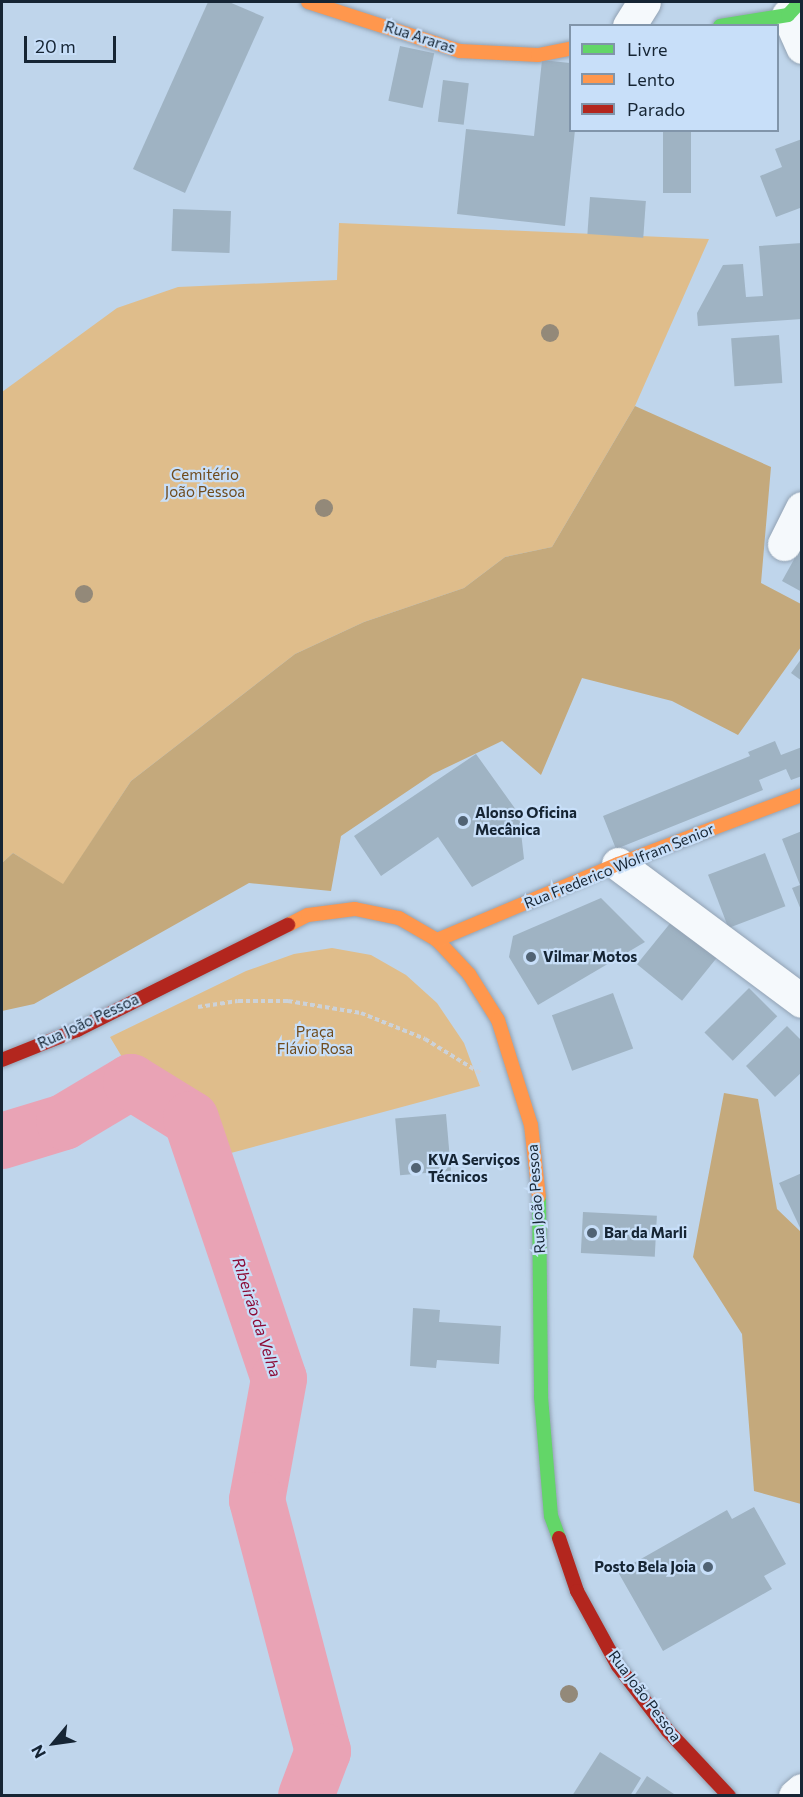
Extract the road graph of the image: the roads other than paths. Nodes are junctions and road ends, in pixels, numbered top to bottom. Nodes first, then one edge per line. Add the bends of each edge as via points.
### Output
1 (308, 2) edge
2 (644, 2) edge
3 (794, 8) edge
4 (629, 24) edge
5 (728, 24) edge
6 (801, 47) edge
7 (569, 49) edge
8 (801, 508) edge
9 (784, 544) dead end
10 (801, 795) edge
11 (618, 864) junction
12 (437, 940) junction
13 (801, 1001) edge
14 (2, 1059) edge
15 (801, 1790) edge
16 (729, 1796) edge
17 (795, 1796) edge

1 - 7 main road, Rua Araras via 460,51 538,55
2 - 4 street
3 - 5 main road
3 - 6 street
8 - 9 street
10 - 11 main road, Rua Frederico Wolfram Senior
11 - 12 main road, Rua Frederico Wolfram Senior
11 - 13 street
12 - 14 main road, Rua João Pessoa via 399,918 355,909 308,915 77,1030
12 - 16 main road, Rua João Pessoa via 469,974 498,1020 531,1125 538,1198 540,1397 551,1516 577,1591 618,1666 668,1731
15 - 17 street

